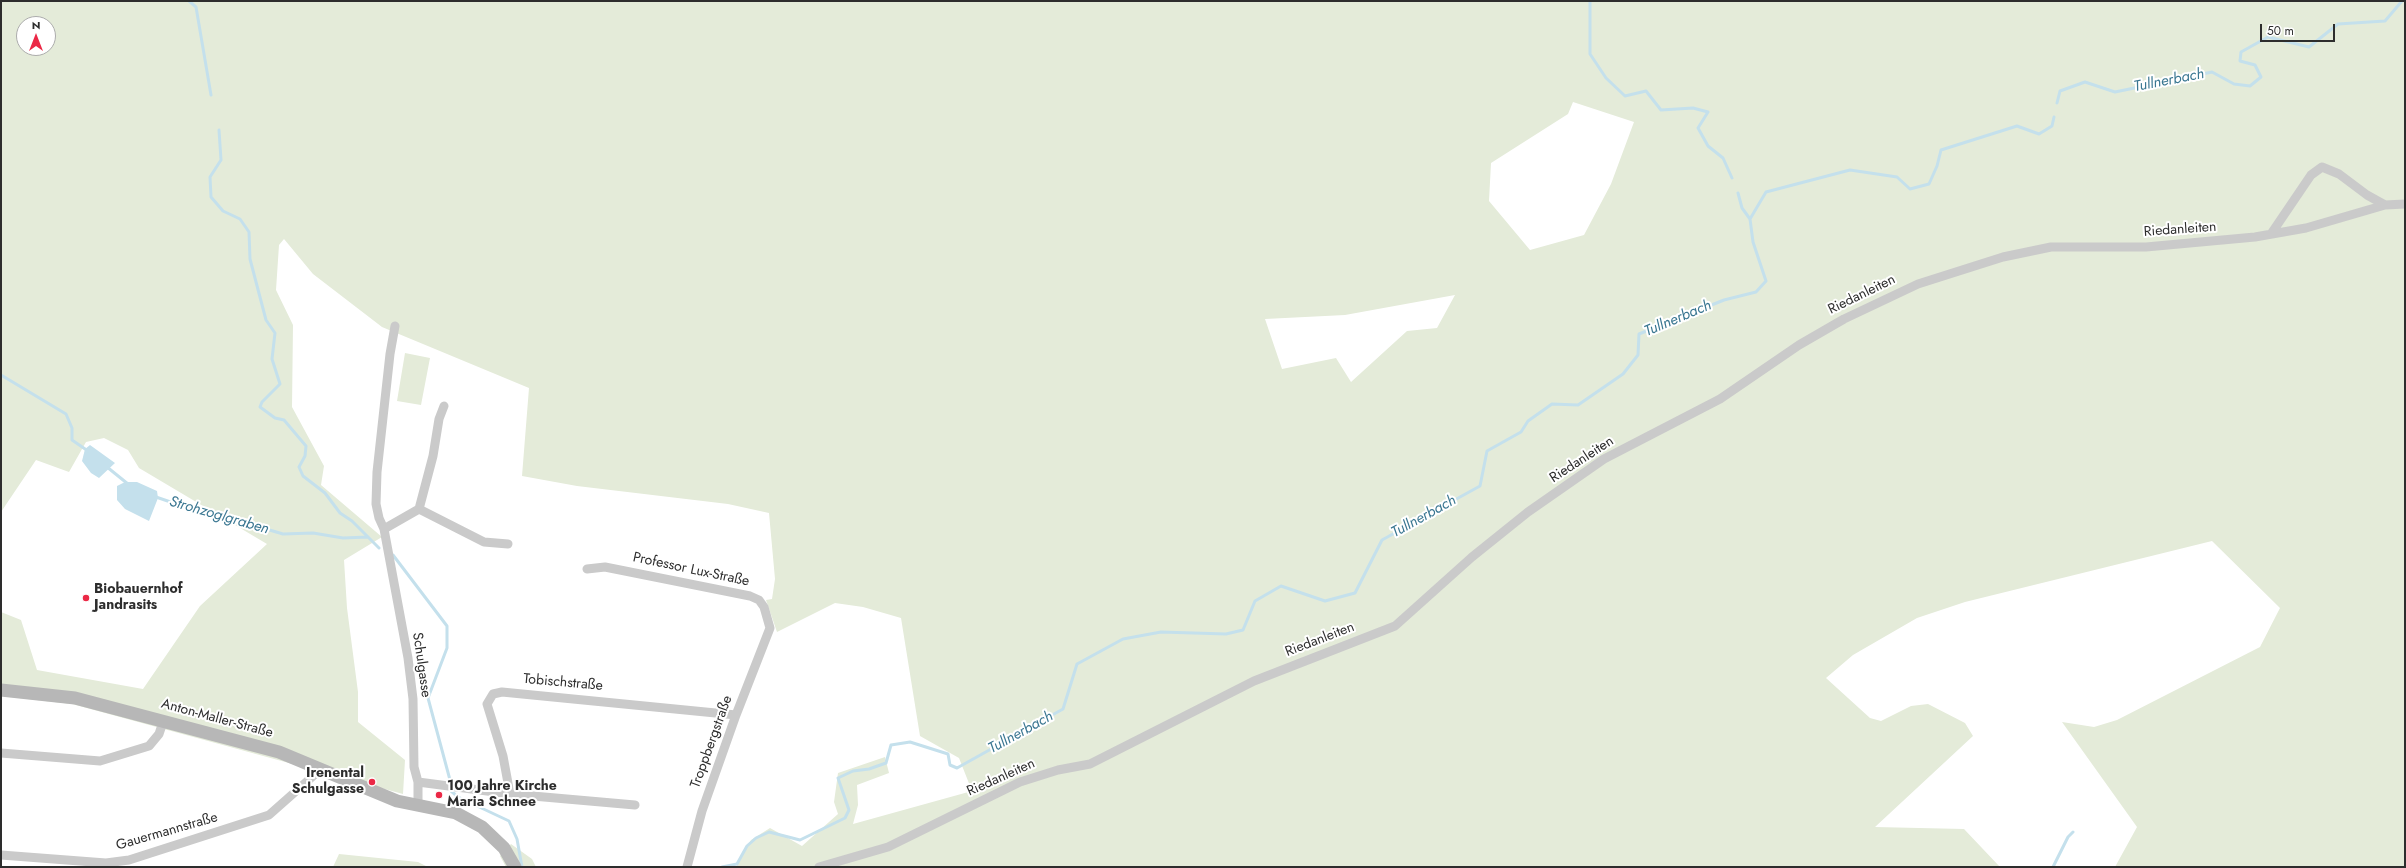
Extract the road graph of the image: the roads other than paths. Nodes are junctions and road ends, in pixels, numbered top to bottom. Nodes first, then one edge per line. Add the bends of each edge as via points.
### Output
1 (2405, 204) edge
2 (2385, 205) junction
3 (2271, 234) junction
4 (395, 326) dead end
5 (444, 406) dead end
6 (419, 509) junction
7 (384, 529) junction
8 (508, 544) dead end
9 (587, 569) dead end
10 (770, 628) joint
11 (1, 690) edge
12 (736, 715) junction
13 (163, 722) junction
14 (1, 752) edge
15 (322, 769) junction
16 (418, 782) junction
17 (510, 794) junction
18 (635, 805) dead end
19 (418, 806) junction
20 (1, 855) edge
21 (516, 867) edge
22 (687, 867) edge
23 (818, 867) edge

1 - 2 street, Riedanleiten
2 - 3 street, Riedanleiten via 2306,228
2 - 3 street via 2366,195 2339,174 2322,167 2311,175
3 - 23 street, Riedanleiten via 2146,247 2051,247 2003,257 1918,284 1844,318 1799,345 1720,399 1604,458 1528,512 1472,557 1395,626 1254,681 1090,764 1058,770 1020,782 888,847
4 - 7 street, Schulgasse via 376,472 376,504
5 - 6 street via 439,420 434,456
6 - 7 street
6 - 8 street via 484,542
7 - 16 street, Schulgasse via 408,658 413,699 414,767
9 - 10 street, Professor Lux-Straße via 605,567 750,596 759,600 764,607
10 - 12 street, Troppbergstraße
11 - 13 street, Anton-Maller-Straße via 75,698
12 - 17 street, Tobischstraße via 542,695 502,692 493,694 487,704 503,756
12 - 22 street, Troppbergstraße via 702,811
13 - 14 street via 159,734 149,746 100,761
13 - 15 street, Anton-Maller-Straße via 279,752
15 - 19 street, Anton-Maller-Straße via 396,801
15 - 20 street, Gauermannstraße via 269,815 129,860 106,863
16 - 17 street
16 - 19 street, Schulgasse
17 - 18 street
19 - 21 street, Anton-Maller-Straße via 456,813 482,826 504,848

